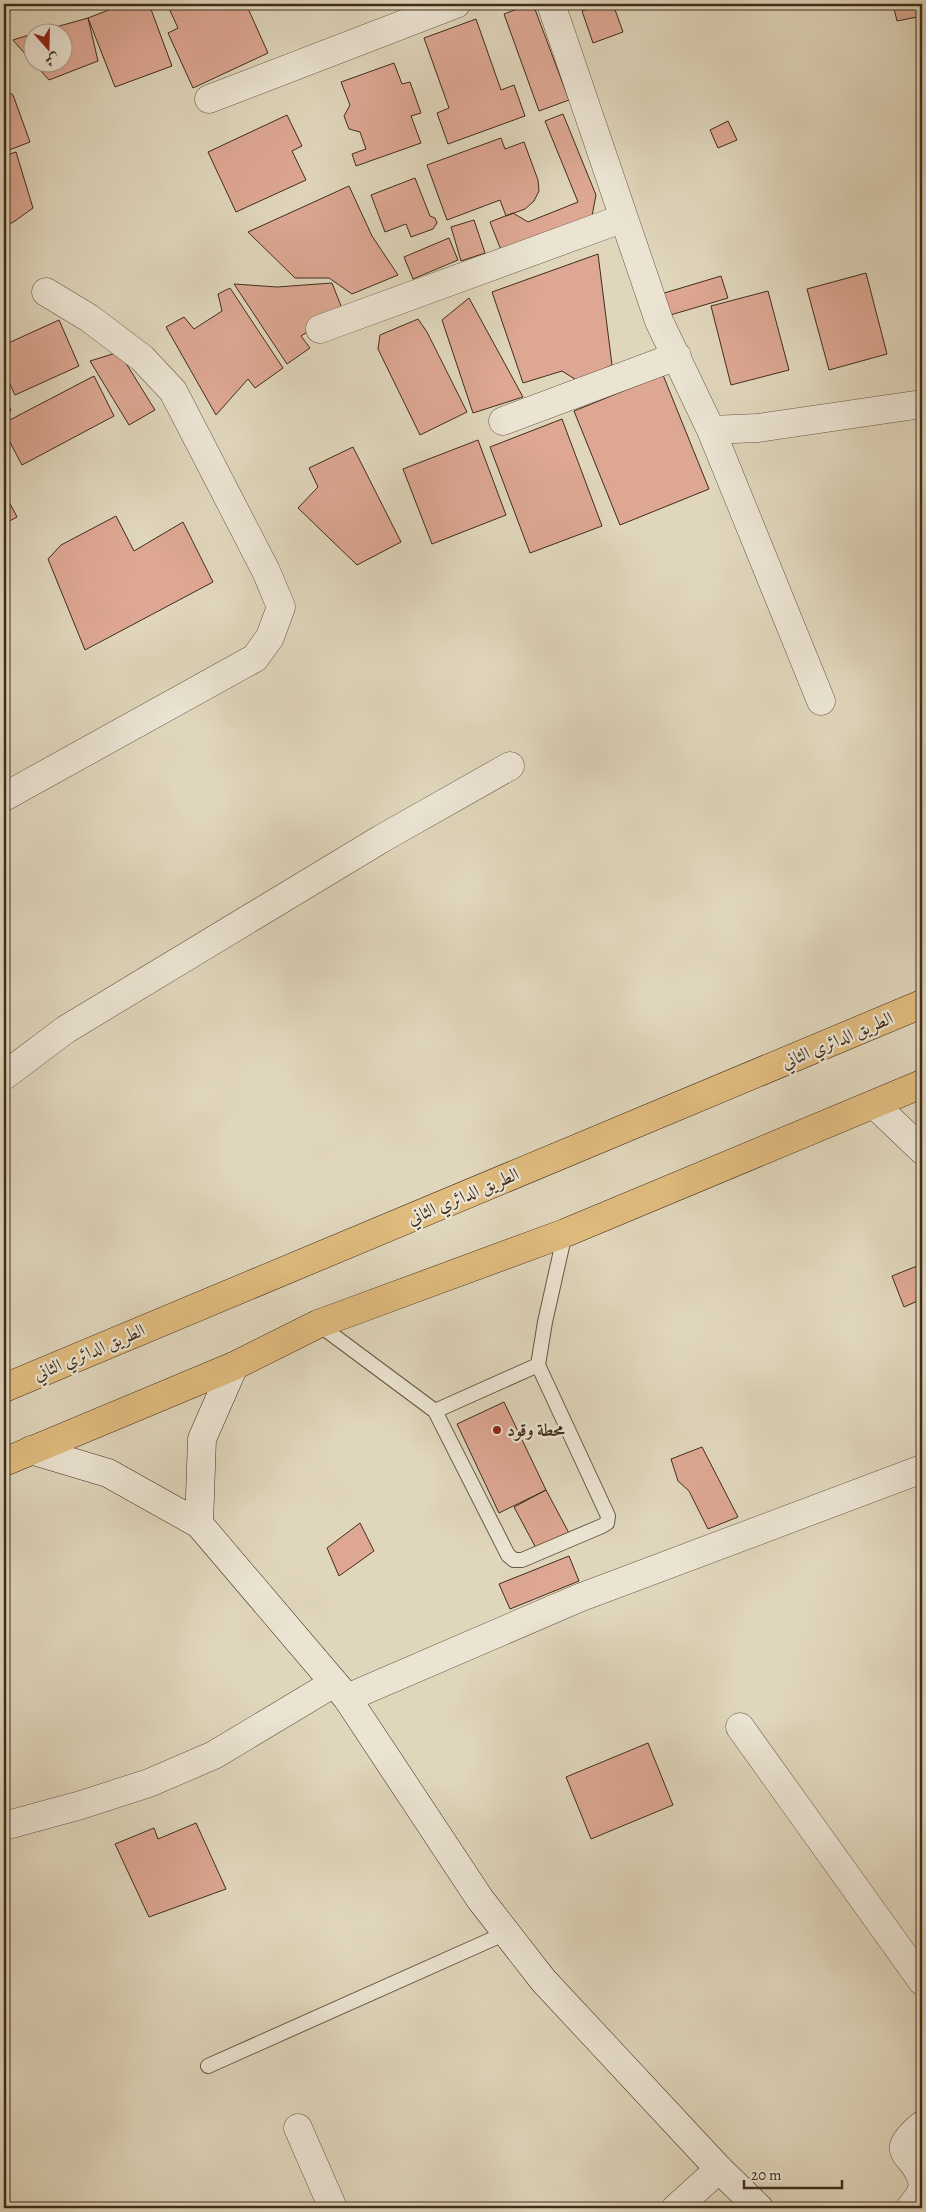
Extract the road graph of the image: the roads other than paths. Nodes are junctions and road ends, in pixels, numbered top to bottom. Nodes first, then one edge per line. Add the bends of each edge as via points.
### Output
1 (456, 4) edge
2 (551, 4) edge
3 (209, 99) dead end
4 (624, 218) junction
5 (46, 292) dead end
6 (320, 329) dead end
7 (677, 356) junction
8 (922, 404) edge
9 (503, 421) dead end
10 (712, 430) junction
11 (820, 701) dead end
12 (510, 766) dead end
13 (4, 798) edge
14 (922, 1004) edge
15 (4, 1076) edge
16 (922, 1084) edge
17 (875, 1105) junction
18 (922, 1150) edge
19 (565, 1233) junction
20 (318, 1324) junction
21 (538, 1365) junction
22 (234, 1366) junction
23 (5, 1385) edge
24 (435, 1411) junction
25 (31, 1450) junction
26 (4, 1462) edge
27 (922, 1470) edge
28 (199, 1524) junction
29 (341, 1690) junction
30 (740, 1727) dead end
31 (4, 1826) edge
32 (506, 1933) junction
33 (922, 1981) edge
34 (208, 2066) dead end
35 (922, 2125) edge
36 (298, 2128) dead end
37 (719, 2169) junction
38 (922, 2181) edge
39 (922, 2188) edge
40 (333, 2208) edge
41 (676, 2208) edge
42 (759, 2208) edge
43 (910, 2208) edge

1 - 3 street
2 - 4 street
4 - 6 street
4 - 7 street via 659,321
5 - 13 street via 89,318 142,358 172,391 266,570 281,607 270,637 255,658
7 - 9 street
7 - 10 street
8 - 10 street via 758,428
10 - 11 street
12 - 15 street via 381,839 73,1025
14 - 23 highway, الطريق الدائري الثاني
16 - 17 highway
17 - 18 street
17 - 19 highway
19 - 20 highway
19 - 21 lane
20 - 22 highway
20 - 24 lane
21 - 24 lane
21 - 24 lane via 608,1516 607,1523 602,1526 522,1560 514,1560 508,1555
22 - 25 highway
22 - 28 street via 202,1440
25 - 26 highway
25 - 28 street via 108,1473
27 - 29 street
28 - 29 street
29 - 31 street via 214,1755 149,1783
29 - 32 street
30 - 33 street
32 - 34 lane
32 - 37 street via 543,1980
35 - 38 street via 906,2139 903,2149 921,2174
36 - 40 street
37 - 41 street
37 - 42 street
39 - 43 street

